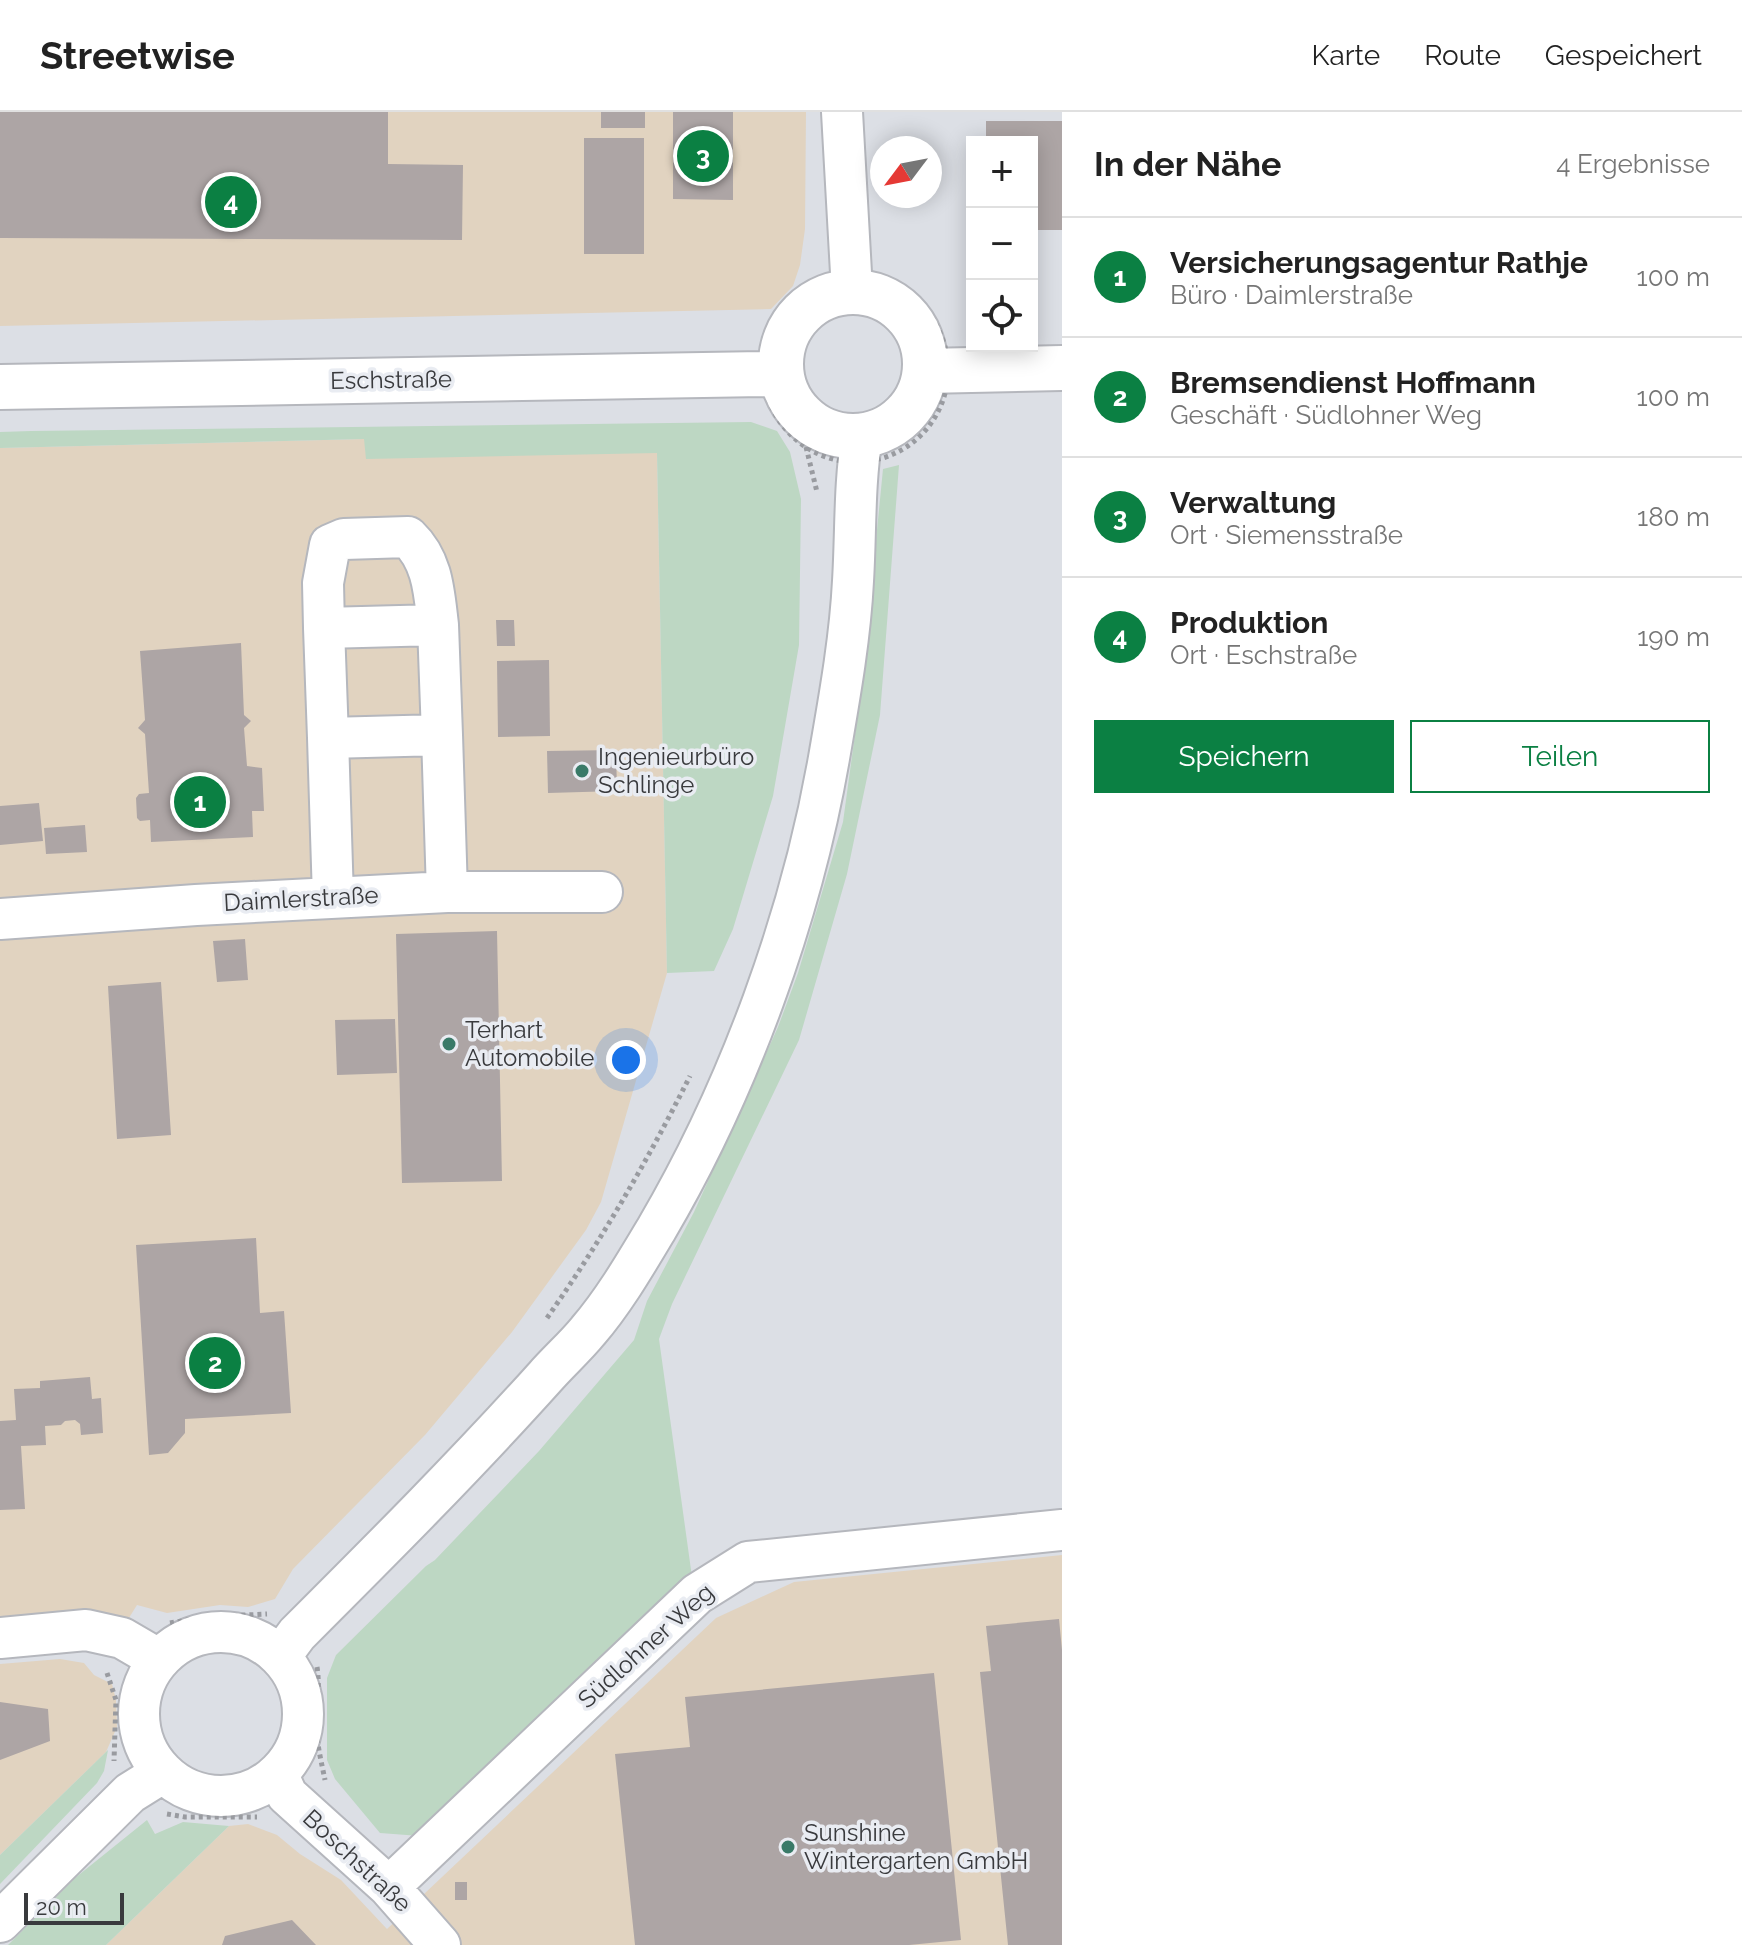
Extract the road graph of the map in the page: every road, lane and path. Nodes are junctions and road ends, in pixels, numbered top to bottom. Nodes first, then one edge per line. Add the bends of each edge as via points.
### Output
1 (842, 112) edge
2 (850, 283) junction
3 (1062, 368) edge
4 (936, 371) junction
5 (772, 376) junction
6 (0, 387) edge
7 (806, 447) junction
8 (860, 450) junction
9 (820, 503) dead end
10 (438, 625) junction
11 (324, 628) junction
12 (442, 735) junction
13 (328, 738) junction
14 (447, 892) junction
15 (602, 892) dead end
16 (333, 898) junction
17 (0, 919) edge
18 (695, 1065) dead end
19 (540, 1328) dead end
20 (1062, 1530) edge
21 (0, 1638) edge
22 (122, 1638) junction
23 (288, 1646) junction
24 (158, 1659) junction
25 (278, 1775) junction
26 (146, 1783) junction
27 (302, 1809) junction
28 (389, 1887) junction
29 (0, 1922) edge
30 (440, 1945) edge

1 - 2 street
2 - 4 main road via 897,306 914,324
2 - 4 path via 880,280 910,294 934,318 946,344
2 - 5 main road via 805,309 790,328
2 - 5 path via 813,287 789,306 770,335
3 - 4 main road
4 - 8 main road via 905,415
4 - 8 path via 944,401 916,441 883,459
5 - 6 main road, Eschstraße
5 - 7 path via 769,401 784,428
5 - 8 main road via 810,422
7 - 8 path via 830,459
7 - 9 path
8 - 23 street via 853,584 809,853 760,1007 687,1177 589,1330 486,1444
10 - 11 street
10 - 11 street via 433,577 408,537 344,539 330,545 323,583
10 - 12 street
11 - 13 street
12 - 13 street
12 - 14 street
13 - 16 street
14 - 15 street, Daimlerstraße
14 - 16 street, Daimlerstraße
16 - 17 street, Daimlerstraße
18 - 19 path via 647,1160
20 - 28 street, Südlohner Weg via 748,1562 697,1594
21 - 22 street via 86,1630
22 - 23 path via 144,1619 170,1623 244,1617 289,1606
22 - 24 street
22 - 26 path via 106,1673 116,1700 113,1772
23 - 24 street via 205,1633 180,1642
23 - 25 street via 303,1703 302,1730
23 - 27 path via 314,1656 320,1686 316,1720 327,1786
24 - 26 street via 142,1686 137,1717
25 - 26 street via 251,1792 220,1797
25 - 27 street, Boschstraße via 287,1795
26 - 27 path via 154,1812 254,1816 283,1830
26 - 29 street
27 - 28 street, Boschstraße
28 - 30 street, Boschstraße

